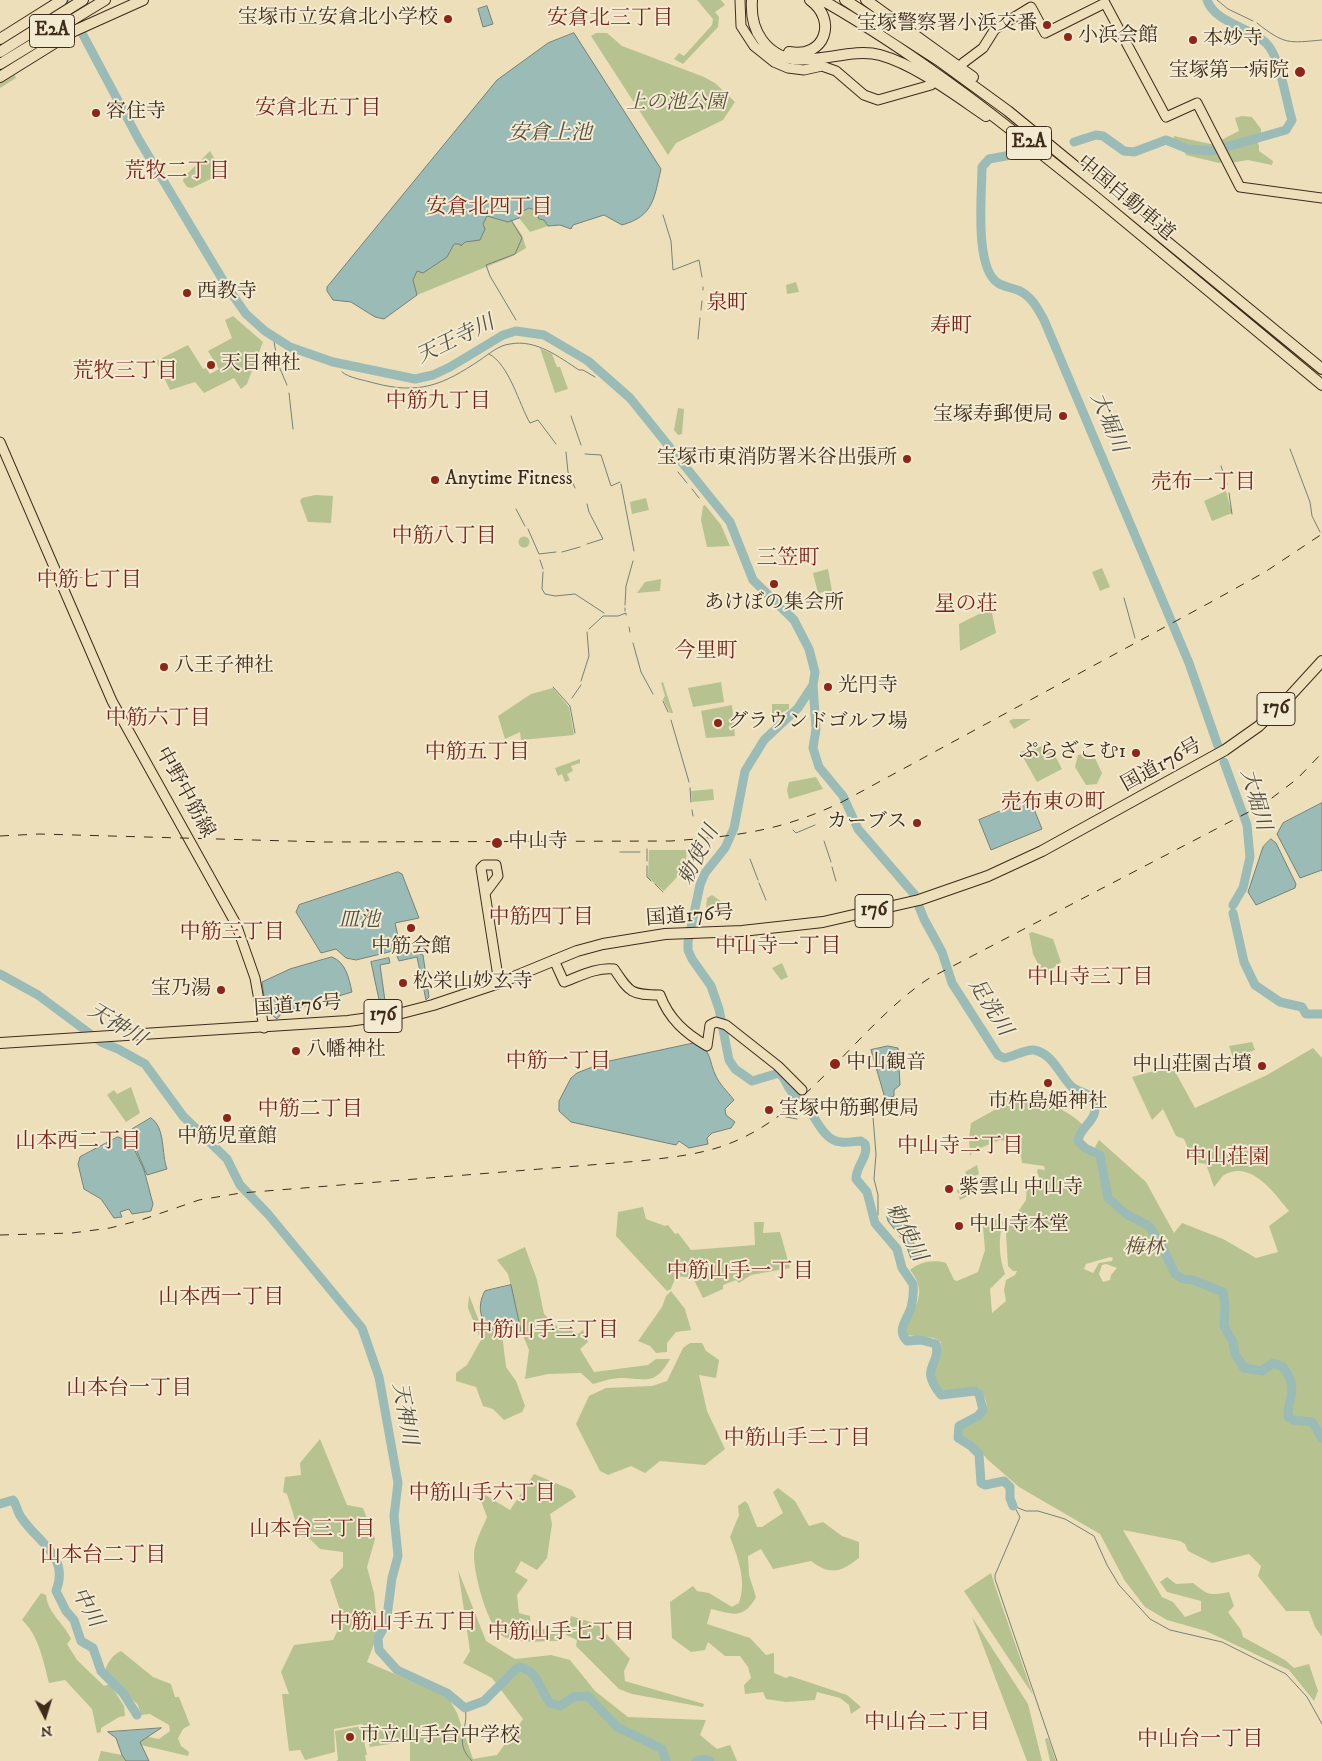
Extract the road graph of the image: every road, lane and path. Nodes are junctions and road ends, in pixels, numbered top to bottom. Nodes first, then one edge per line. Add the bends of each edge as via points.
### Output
1 (62, 0) edge
2 (83, 0) edge
3 (104, 0) edge
4 (143, 0) edge
5 (740, 0) edge
6 (752, 0) edge
7 (758, 0) edge
8 (810, 0) edge
9 (822, 0) edge
10 (844, 0) edge
11 (866, 0) edge
12 (52, 6) junction
13 (0, 33) edge
14 (0, 39) edge
15 (60, 39) junction
16 (0, 52) edge
17 (963, 63) dead end
18 (0, 64) edge
19 (0, 78) edge
20 (0, 84) edge
21 (931, 85) dead end
22 (1047, 157) junction
23 (1075, 166) junction
24 (1322, 198) edge
25 (1322, 369) edge
26 (1322, 385) edge
27 (0, 442) edge
28 (1322, 661) edge
29 (486, 892) dead end
30 (554, 960) junction
31 (499, 983) junction
32 (264, 1028) junction
33 (0, 1043) edge
34 (802, 1090) dead end

1 - 12 highway
2 - 16 highway, E2A
3 - 18 highway, E2A
4 - 15 highway
5 - 21 main road via 741,26 748,39 774,62 788,68 804,70 822,66 836,71 864,95 878,100
6 - 22 highway via 757,31 768,47 778,54 802,60 847,52 887,57 957,97
7 - 8 highway via 759,19 766,36 781,49 796,53 815,48 824,36 822,14
9 - 22 highway, 中国自動車道 / E2A via 928,66
10 - 23 highway, 中国自動車道 / E2A via 938,60
11 - 23 highway via 949,58
12 - 13 highway
12 - 14 highway
15 - 19 highway
15 - 20 highway
17 - 24 main road via 983,48 995,29 1031,7 1044,33 1105,3 1166,117 1197,103 1240,187
22 - 26 highway, 中国自動車道 / E2A
23 - 25 highway, 中国自動車道 / E2A
27 - 32 main road, 中野中筋線 via 112,701 236,924 255,978
28 - 30 highway, 国道176号 / 176 via 1259,726 1212,758 1013,866 917,901 794,926 652,935 603,944
29 - 31 main road
30 - 31 highway, 国道176号 / 176
30 - 34 main road via 564,982 595,970 614,969 630,992 660,995 674,1021 707,1046 710,1025 716,1022 723,1024 778,1066
31 - 32 highway, 国道176号 / 176 via 398,1014
32 - 33 highway, 国道176号 / 176

